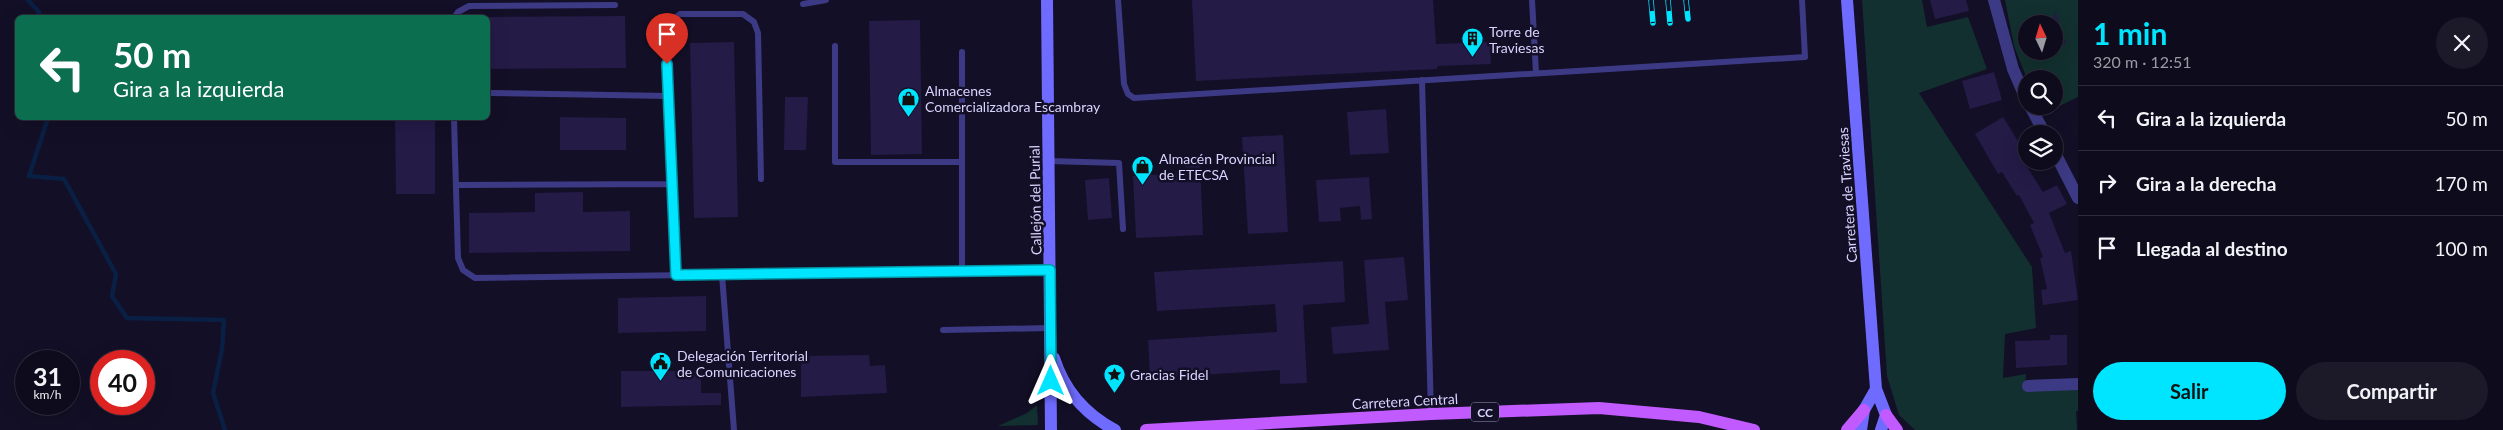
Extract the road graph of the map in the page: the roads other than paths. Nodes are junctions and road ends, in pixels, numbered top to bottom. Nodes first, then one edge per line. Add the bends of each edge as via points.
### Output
1 (826, 0) edge
2 (1047, 0) edge
3 (1118, 0) edge
4 (1532, 0) edge
5 (1802, 0) edge
6 (1847, 0) edge
7 (1994, 0) edge
8 (802, 4) dead end
9 (615, 5) dead end
10 (456, 15) edge
11 (835, 46) dead end
12 (962, 52) dead end
13 (1536, 73) junction
14 (1422, 80) junction
15 (2018, 81) edge
16 (490, 93) edge
17 (668, 96) junction
18 (454, 120) edge
19 (1049, 161) junction
20 (962, 162) junction
21 (2063, 169) edge
22 (761, 178) dead end
23 (672, 184) junction
24 (456, 185) junction
25 (2078, 198) edge
26 (1123, 229) dead end
27 (1050, 270) junction
28 (962, 271) junction
29 (676, 275) junction
30 (722, 275) junction
31 (1050, 328) junction
32 (943, 330) dead end
33 (1050, 349) junction
34 (2078, 384) edge
35 (2028, 386) dead end
36 (1876, 388) junction
37 (1864, 410) junction
38 (1431, 414) junction
39 (1886, 414) junction
40 (734, 430) edge
41 (1051, 430) edge
42 (1115, 430) edge
43 (1146, 430) edge
44 (1754, 430) edge
45 (1847, 430) edge
46 (1861, 430) edge
47 (1881, 430) edge
48 (1897, 430) edge

1 - 8 lane
2 - 19 street, Callejón del Purial
3 - 14 lane via 1124,84 1128,94 1134,98
4 - 13 lane
5 - 13 lane via 1805,57
6 - 36 street, Carretera de Traviesas
7 - 15 street
9 - 10 lane via 469,6
11 - 20 lane via 836,162
12 - 20 lane
13 - 14 lane
14 - 38 lane
16 - 17 lane
17 - 22 lane via 666,33 671,21 680,14 743,14 754,22 758,33
17 - 23 lane
18 - 24 lane
19 - 26 lane via 1119,163
19 - 27 street, Callejón del Purial
20 - 28 lane
21 - 25 street
23 - 24 lane
23 - 29 lane
24 - 29 lane via 458,258 463,270 475,278
27 - 28 lane
27 - 31 street, Callejón del Purial
28 - 30 lane
29 - 30 lane
30 - 40 lane
31 - 32 lane
31 - 33 street, Callejón del Purial
33 - 41 street, Callejón del Purial
33 - 42 street via 1059,373 1075,399 1098,420
34 - 35 street
36 - 37 street
36 - 39 street, Carretera de Traviesas
37 - 45 main road
37 - 46 street
38 - 43 main road, Carretera Central / CC
38 - 44 main road, Carretera Central / CC via 1599,408 1699,417
39 - 47 street
39 - 48 main road

